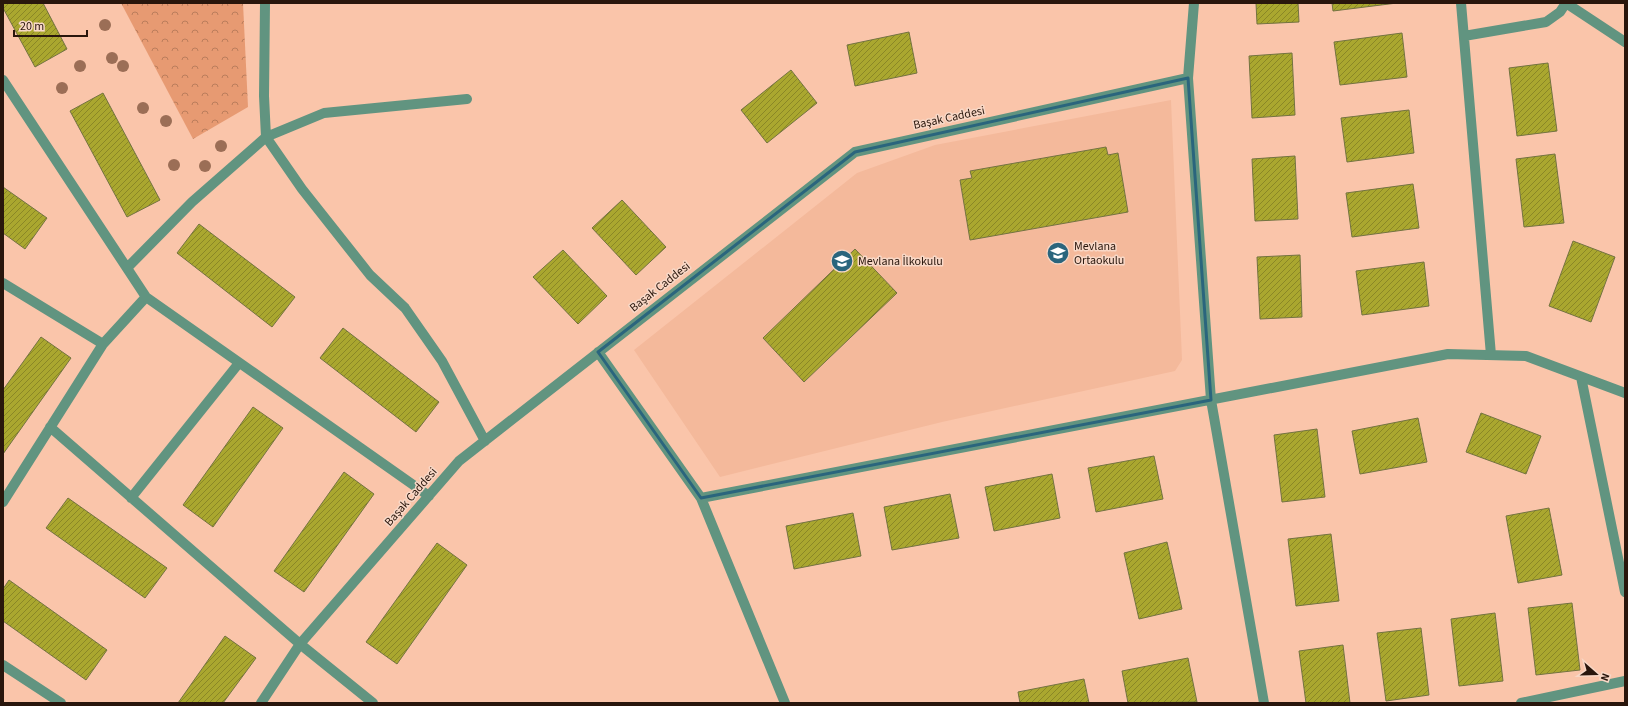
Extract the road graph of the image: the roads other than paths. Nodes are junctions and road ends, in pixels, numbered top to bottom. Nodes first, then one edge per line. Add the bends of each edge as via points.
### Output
1 (265, 3) edge
2 (1194, 3) edge
3 (1461, 3) edge
4 (1566, 3) edge
5 (1464, 36) junction
6 (1625, 42) edge
7 (1188, 78) junction
8 (3, 80) edge
9 (467, 99) dead end
10 (266, 137) junction
11 (127, 268) junction
12 (3, 283) edge
13 (146, 297) junction
14 (103, 344) junction
15 (598, 352) junction
16 (1491, 355) junction
17 (239, 363) junction
18 (1581, 377) junction
19 (1625, 393) edge
20 (1211, 400) junction
21 (50, 427) junction
22 (485, 441) junction
23 (428, 496) junction
24 (131, 498) junction
25 (701, 498) junction
26 (3, 502) edge
27 (1625, 592) edge
28 (300, 644) junction
29 (3, 665) edge
30 (1625, 681) edge
31 (61, 703) edge
32 (261, 703) edge
33 (373, 703) edge
34 (786, 703) edge
35 (1264, 703) edge
36 (1521, 703) edge

1 - 10 street
2 - 7 street
3 - 5 street
4 - 5 street via 1560,12 1546,22
4 - 6 street
5 - 16 street
7 - 15 street, Başak Caddesi via 855,152
7 - 20 street
8 - 11 street
9 - 10 street via 324,113
10 - 11 street via 192,202
10 - 22 street via 302,189 370,275 405,308 442,361
11 - 13 street
12 - 14 street
13 - 14 street
13 - 17 street
14 - 21 street
15 - 22 street, Başak Caddesi
15 - 25 street
16 - 18 street via 1526,356
16 - 20 street via 1448,354
17 - 23 street
17 - 24 street
18 - 19 street
18 - 27 street
20 - 25 street
20 - 35 street
21 - 24 street
21 - 26 street
22 - 23 street, Başak Caddesi via 459,461
23 - 28 street, Başak Caddesi
24 - 28 street
25 - 34 street
28 - 32 street, Başak Caddesi
28 - 33 street
29 - 31 street
30 - 36 street

